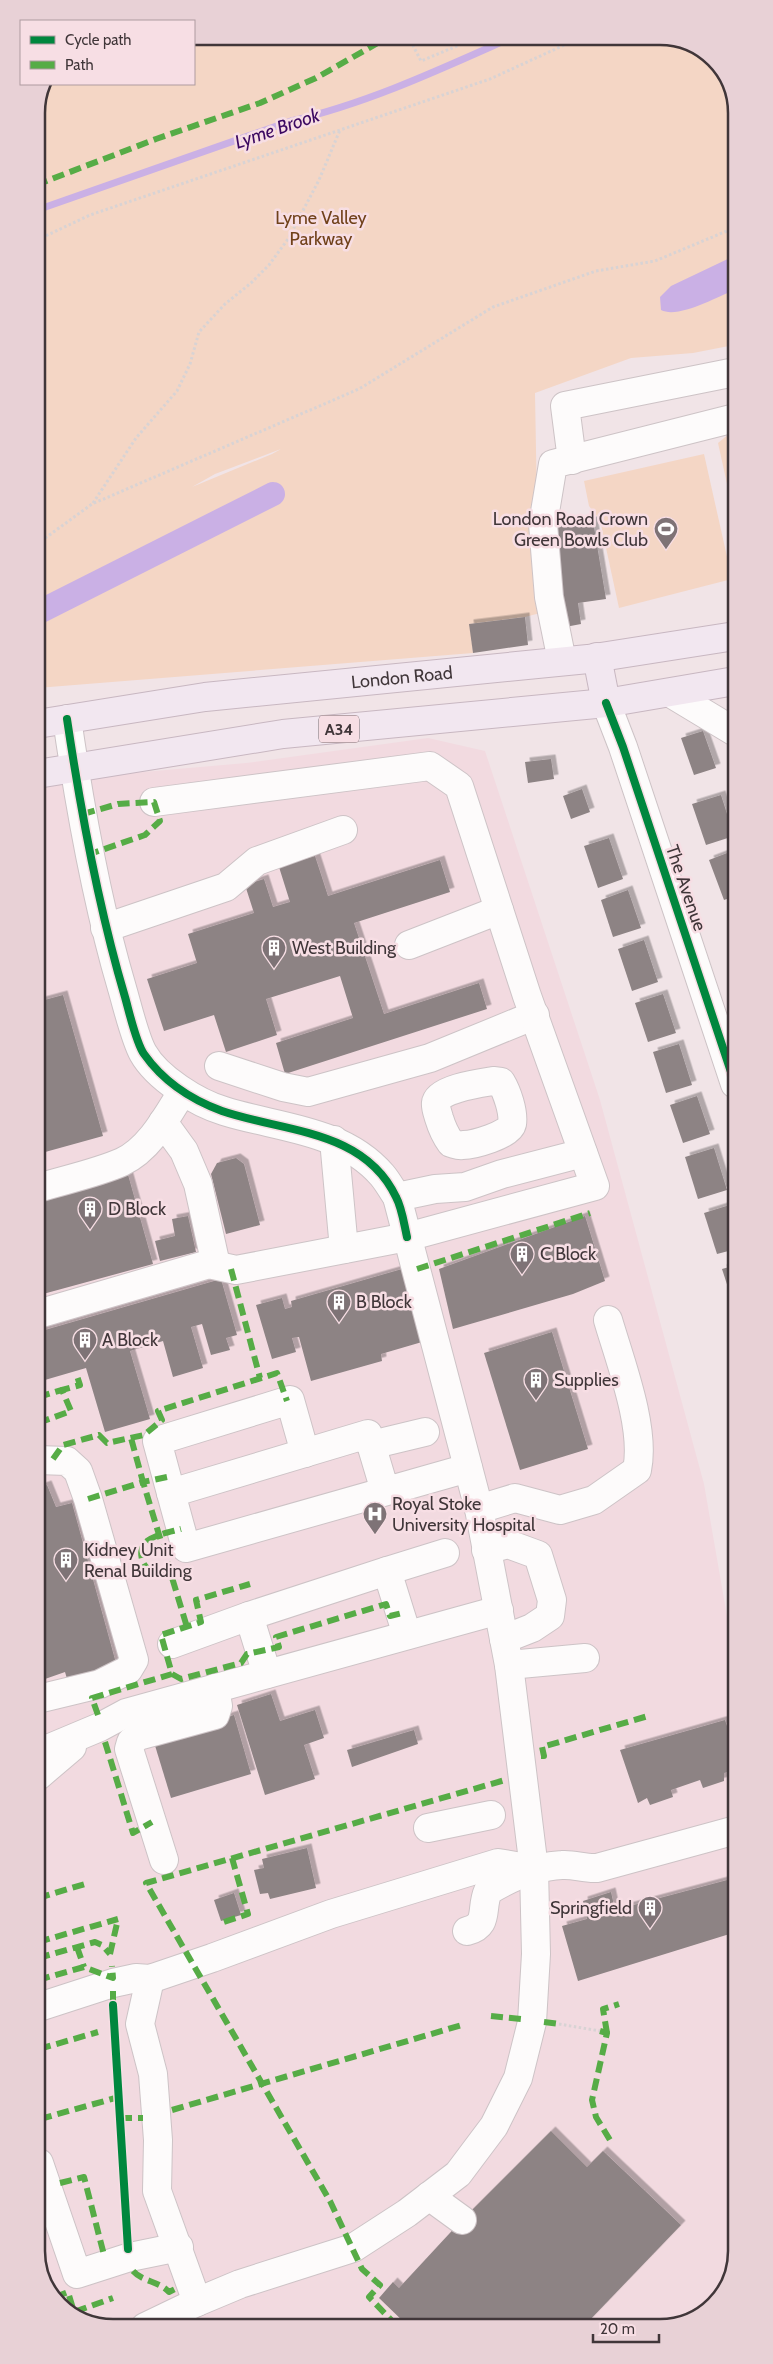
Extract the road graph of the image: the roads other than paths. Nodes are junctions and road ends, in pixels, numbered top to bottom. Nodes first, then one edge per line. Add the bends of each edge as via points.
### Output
1 (728, 373) edge
2 (728, 420) edge
3 (572, 460) junction
4 (728, 637) edge
5 (597, 657) junction
6 (562, 661) junction
7 (728, 682) edge
8 (672, 694) junction
9 (606, 703) junction
10 (67, 719) junction
11 (45, 723) edge
12 (728, 728) edge
13 (74, 767) junction
14 (45, 772) edge
15 (154, 802) dead end
16 (343, 830) dead end
17 (500, 910) junction
18 (105, 928) junction
19 (409, 945) dead end
20 (535, 1015) junction
21 (728, 1041) edge
22 (219, 1066) dead end
23 (182, 1092) junction
24 (163, 1122) junction
25 (497, 1136) dead end
26 (334, 1140) junction
27 (583, 1153) junction
28 (502, 1174) junction
29 (45, 1186) edge
30 (397, 1197) junction
31 (508, 1209) junction
32 (407, 1237) junction
33 (344, 1249) junction
34 (216, 1265) junction
35 (45, 1312) edge
36 (608, 1320) dead end
37 (425, 1432) dead end
38 (371, 1445) junction
39 (305, 1453) junction
40 (45, 1459) edge
41 (468, 1468) junction
42 (385, 1491) junction
43 (172, 1493) junction
44 (479, 1510) junction
45 (486, 1550) junction
46 (445, 1553) dead end
47 (387, 1571) junction
48 (498, 1610) junction
49 (249, 1616) junction
50 (407, 1635) junction
51 (172, 1644) dead end
52 (507, 1652) junction
53 (585, 1658) dead end
54 (267, 1674) junction
55 (215, 1688) junction
56 (45, 1697) edge
57 (90, 1731) junction
58 (45, 1750) edge
59 (45, 1770) edge
60 (491, 1815) dead end
61 (428, 1828) dead end
62 (728, 1832) edge
63 (164, 1860) dead end
64 (534, 1869) junction
65 (467, 1931) dead end
66 (150, 1978) junction
67 (45, 2005) edge
68 (45, 2181) edge
69 (429, 2196) junction
70 (462, 2220) dead end
71 (179, 2247) junction
72 (197, 2302) junction
73 (162, 2319) edge

1 - 3 street via 565,406
2 - 3 street
3 - 6 street via 553,464 543,524 549,597
4 - 5 highway, London Road
5 - 6 highway, London Road
5 - 9 highway
6 - 10 highway, London Road via 204,697
7 - 8 highway, A34
8 - 9 highway, A34
8 - 12 street
9 - 13 highway, A34 via 283,734
9 - 21 street, The Avenue
10 - 11 highway, London Road
10 - 13 street
13 - 14 highway, A34
13 - 18 street
15 - 17 street via 430,766 459,786
16 - 18 street via 257,861 226,887
17 - 19 street
17 - 20 street
18 - 23 street via 142,1053
20 - 22 street via 430,1058 308,1092
20 - 27 street
23 - 24 street
23 - 26 street via 223,1111
24 - 29 street via 145,1144 123,1162
24 - 34 street via 184,1151 198,1184
25 - 28 street
26 - 30 street via 366,1160 382,1175
26 - 33 street
27 - 28 street
27 - 31 street via 595,1186
28 - 30 street via 465,1187
28 - 31 street
30 - 32 street
31 - 32 street
32 - 33 street
32 - 41 street
33 - 34 street via 236,1270
34 - 35 street via 209,1264
36 - 44 street via 633,1406 640,1454 637,1470 594,1500 560,1510 516,1498
37 - 38 street
38 - 39 street via 368,1434
38 - 42 street
39 - 43 street
39 - 43 street via 290,1400 157,1441
40 - 56 street via 67,1461 78,1471 134,1660 128,1670 100,1684
41 - 42 street
41 - 44 street
42 - 43 street via 186,1548
44 - 45 street
45 - 48 street
45 - 52 street via 508,1544 538,1555 552,1600 550,1616
46 - 47 street
47 - 49 street
47 - 50 street
48 - 50 street
48 - 52 street
49 - 51 street
49 - 54 street
50 - 54 street
52 - 53 street
52 - 64 street
54 - 55 street
55 - 57 street via 126,1713
55 - 63 street via 218,1706 215,1715 138,1736 131,1742 129,1749
57 - 58 street
57 - 59 street
60 - 61 street
62 - 64 street via 597,1868 563,1865
64 - 65 street via 488,1891 483,1921 477,1928
64 - 66 street via 498,1863 331,1914
64 - 69 street via 536,1954 532,2022 518,2078 494,2126 458,2174
66 - 67 street via 113,1983
66 - 71 street via 140,2024 153,2074 158,2140 157,2191
68 - 71 street via 77,2274 130,2257
69 - 70 street
69 - 72 street via 353,2248 240,2284
71 - 72 street
72 - 73 street

